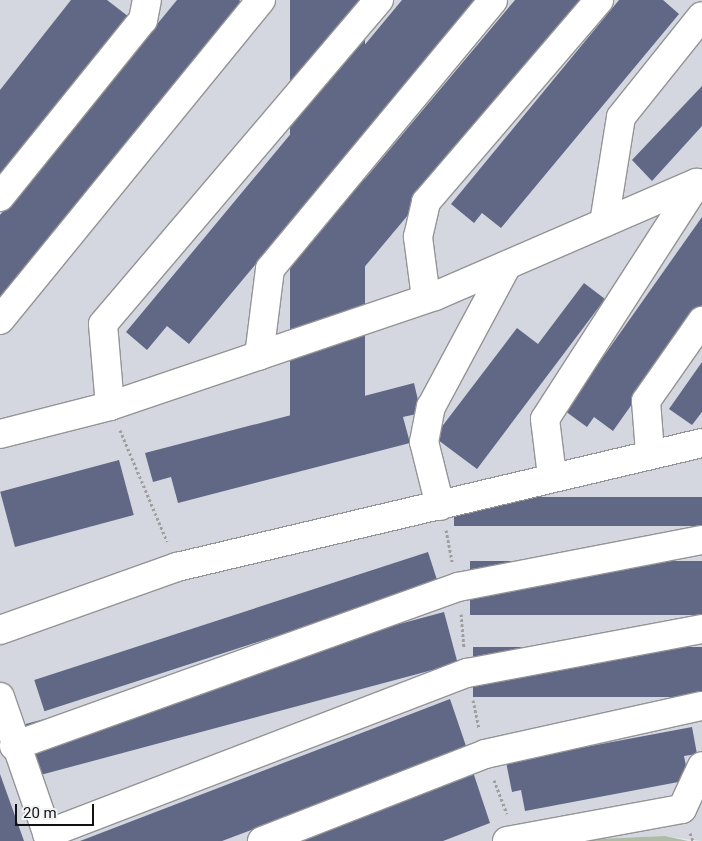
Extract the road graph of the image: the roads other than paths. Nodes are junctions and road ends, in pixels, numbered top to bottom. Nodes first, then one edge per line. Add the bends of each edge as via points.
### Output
1 (147, 0) edge
2 (261, 0) edge
3 (379, 0) edge
4 (493, 0) edge
5 (599, 0) edge
6 (687, 0) edge
7 (702, 12) edge
8 (702, 16) edge
9 (699, 179) edge
10 (0, 197) edge
11 (604, 223) junction
12 (507, 265) junction
13 (426, 298) junction
14 (0, 320) edge
15 (702, 321) edge
16 (259, 356) junction
17 (110, 406) junction
18 (6, 427) edge
19 (702, 443) edge
20 (650, 453) junction
21 (552, 476) junction
22 (440, 506) junction
23 (702, 540) edge
24 (702, 629) edge
25 (0, 630) edge
26 (0, 697) edge
27 (702, 706) edge
28 (14, 746) junction
29 (702, 766) edge
30 (49, 837) edge
31 (262, 841) edge
32 (508, 841) edge

1 - 10 street via 143,20
2 - 14 street
3 - 17 street via 103,324
4 - 16 street via 270,268
5 - 13 street via 426,202 418,237
6 - 7 street
8 - 11 street via 621,117
9 - 11 street
9 - 21 street via 545,419
11 - 12 street
12 - 13 street
12 - 22 street via 431,408 424,442
13 - 16 street
15 - 20 street via 646,401
16 - 17 street
17 - 18 street
19 - 20 street
20 - 21 street
21 - 22 street
22 - 25 street via 177,567
23 - 28 street via 458,587
24 - 30 street via 467,673
26 - 28 street
27 - 31 street via 485,754
28 - 30 street
29 - 32 street via 682,809

